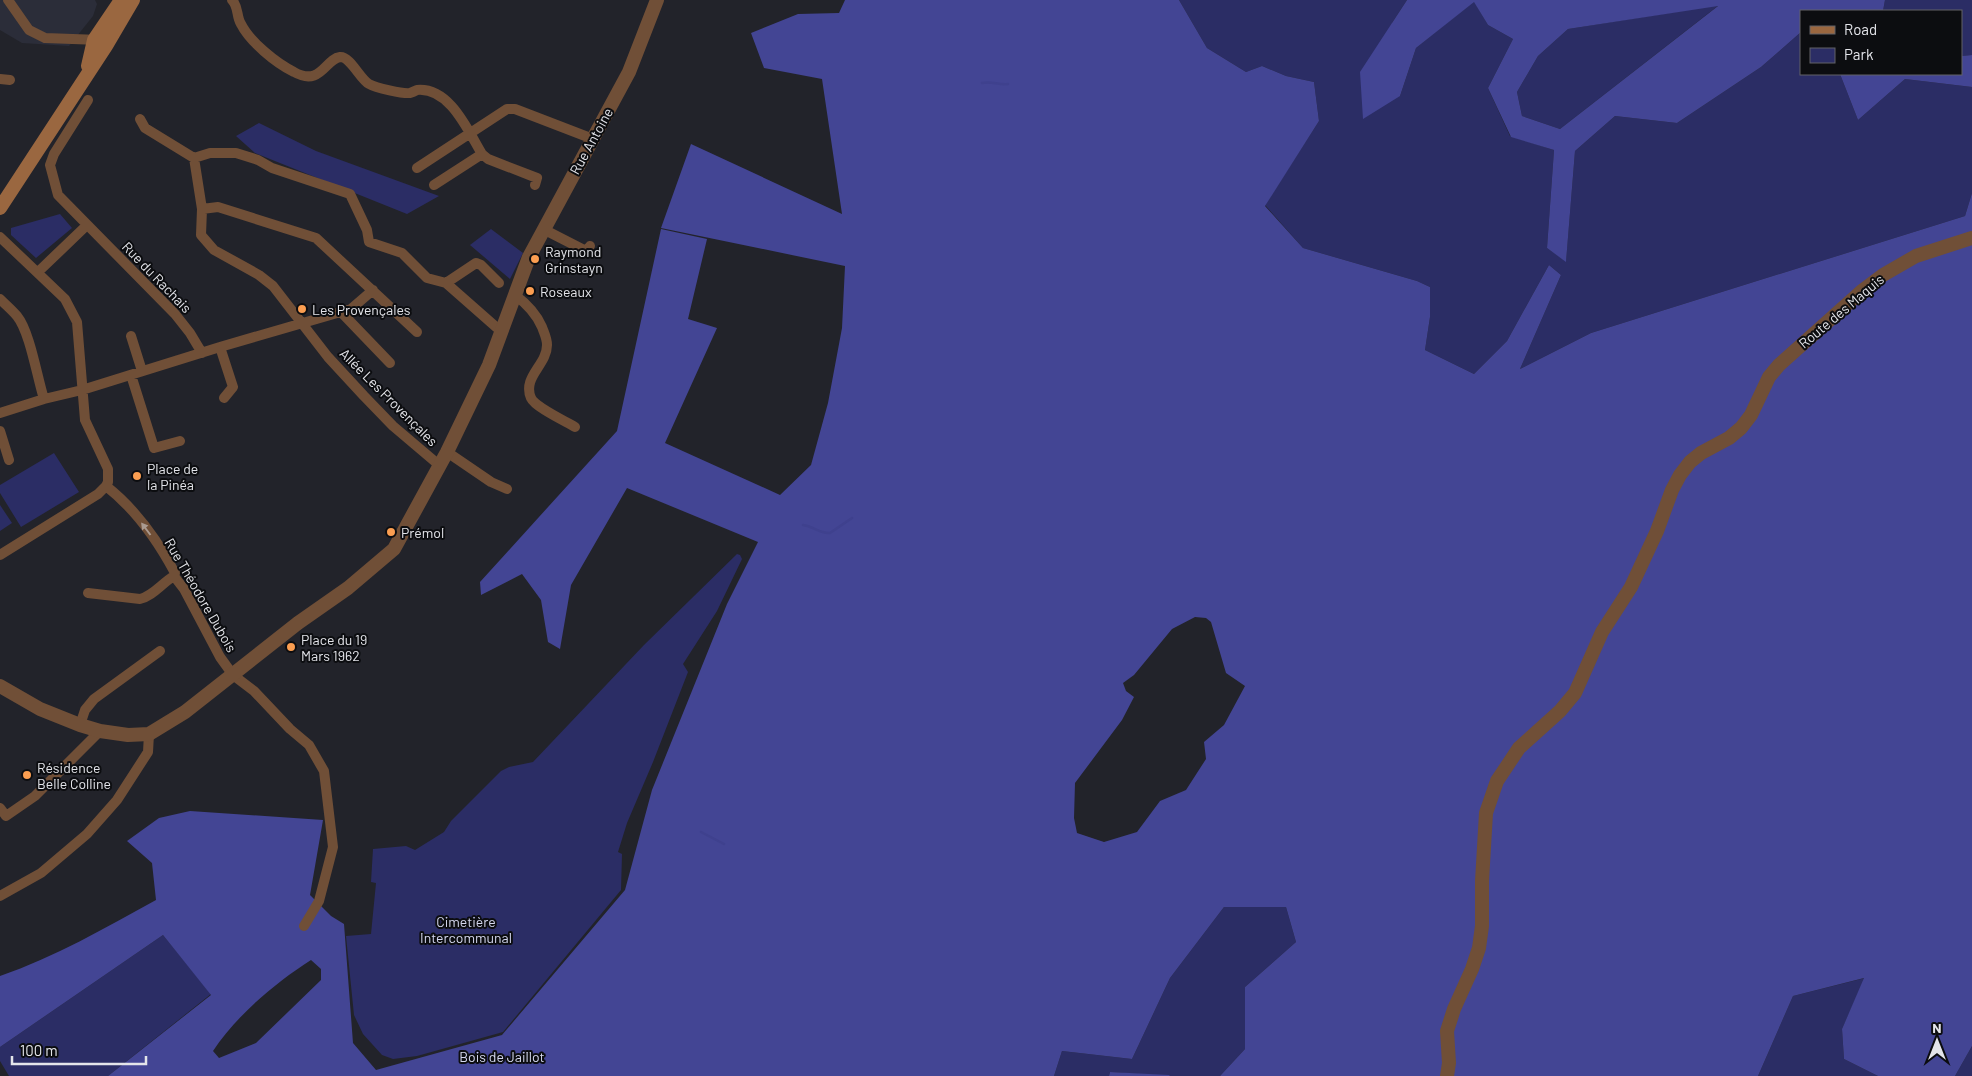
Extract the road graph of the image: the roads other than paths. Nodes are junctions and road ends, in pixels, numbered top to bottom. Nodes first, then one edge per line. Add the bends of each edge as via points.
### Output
1 (8, 0) edge
2 (121, 0) edge
3 (134, 0) edge
4 (232, 0) edge
5 (657, 0) edge
6 (113, 7) edge
7 (111, 38) junction
8 (94, 40) junction
9 (96, 61) junction
10 (82, 81) junction
11 (88, 100) dead end
12 (140, 119) dead end
13 (469, 133) junction
14 (593, 139) junction
15 (482, 154) junction
16 (194, 158) junction
17 (417, 168) dead end
18 (434, 185) dead end
19 (535, 185) dead end
20 (0, 208) edge
21 (202, 208) junction
22 (87, 224) junction
23 (543, 229) junction
24 (0, 237) edge
25 (1972, 238) edge
26 (590, 246) dead end
27 (38, 272) junction
28 (446, 283) junction
29 (499, 283) dead end
30 (373, 290) junction
31 (515, 295) junction
32 (0, 299) edge
33 (341, 312) junction
34 (303, 323) junction
35 (502, 330) junction
36 (418, 332) dead end
37 (131, 336) dead end
38 (220, 347) junction
39 (202, 353) junction
40 (390, 363) dead end
41 (142, 371) junction
42 (131, 375) junction
43 (82, 390) junction
44 (44, 398) junction
45 (224, 398) dead end
46 (0, 413) edge
47 (576, 427) dead end
48 (0, 431) edge
49 (180, 441) dead end
50 (446, 452) junction
51 (8, 460) dead end
52 (439, 465) junction
53 (106, 486) junction
54 (508, 489) dead end
55 (0, 555) edge
56 (174, 576) junction
57 (88, 593) dead end
58 (160, 651) dead end
59 (233, 675) junction
60 (0, 686) edge
61 (80, 725) junction
62 (100, 731) junction
63 (149, 734) junction
64 (0, 808) edge
65 (0, 896) edge
66 (304, 926) dead end
67 (1447, 1076) edge

1 - 8 street via 29,30 45,38
2 - 6 main road
3 - 7 main road
4 - 13 street via 238,8 244,30 274,60 296,74 315,75 342,57 348,60 362,80 372,86 436,94 448,102
5 - 14 street, Rue Antoine via 629,72
6 - 8 main road
7 - 8 street
7 - 9 main road
8 - 9 street
8 - 10 main road via 90,63
9 - 10 main road
10 - 20 main road
11 - 22 street, Rue du Rachais via 50,165 58,195
12 - 16 street via 145,128
13 - 14 street via 500,112 515,109
13 - 15 street
13 - 17 street
14 - 23 street, Rue Antoine
15 - 18 street
15 - 19 street via 537,178
16 - 21 street, Allée Les Provençales
16 - 28 street via 210,153 236,153 350,194 367,230 369,242 402,253 427,278
21 - 30 street via 218,207 316,238
21 - 34 street, Allée Les Provençales via 201,234 214,250 273,286
22 - 27 street
22 - 39 street, Rue du Rachais via 175,314
23 - 26 street via 586,251
23 - 31 street, Rue Antoine
24 - 27 street
25 - 67 street, Route des Maquis via 1914,258 1868,286 1779,365 1744,425 1696,458 1680,475 1631,587 1599,639 1575,692 1560,711 1519,748 1497,781 1486,813 1480,943 1447,1031
27 - 43 street via 65,298 77,322
28 - 29 street via 476,263
28 - 35 street
30 - 33 street via 351,309
30 - 36 street
31 - 35 street, Rue Antoine
31 - 47 street via 538,318 546,336 544,356 528,385 531,399 542,409
32 - 44 street via 18,317 31,348
33 - 34 street
33 - 40 street, Allée Les Provençales
34 - 38 street
34 - 52 street, Allée Les Provençales via 328,357 364,396
35 - 50 street, Rue Antoine via 489,365
37 - 41 street
38 - 39 street
38 - 45 street via 233,387
39 - 41 street
41 - 42 street
42 - 43 street
42 - 49 street via 154,448
43 - 44 street
43 - 53 street via 85,420 108,469
44 - 46 street
48 - 51 street
50 - 52 street, Rue Antoine
50 - 54 street via 491,482
52 - 59 street, Rue Antoine via 394,548 348,588
53 - 55 street
56 -> 53 street, Rue Théodore Dubois via 165,555 124,501
56 - 57 street via 148,597 140,599
56 - 59 street, Rue Théodore Dubois
58 - 61 street via 94,699 85,710
59 - 63 street, Rue Antoine
59 - 66 street, Rue Théodore Dubois via 309,745 324,771 333,847 320,899
60 - 61 street via 40,709
61 - 62 street
62 - 63 street
62 - 64 street via 34,796 6,816
63 - 65 street via 148,752 117,800 87,834 41,873

